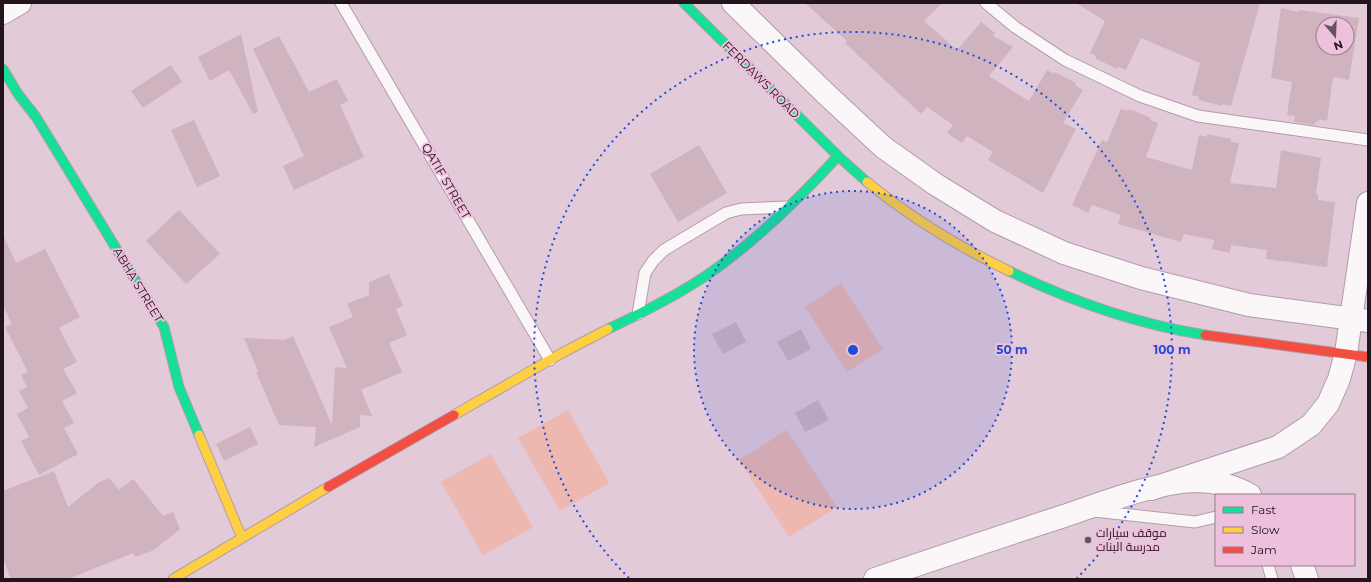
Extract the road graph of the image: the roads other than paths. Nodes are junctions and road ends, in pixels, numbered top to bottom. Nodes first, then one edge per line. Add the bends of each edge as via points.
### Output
1 (20, 3) edge
2 (341, 3) edge
3 (684, 3) edge
4 (733, 3) edge
5 (986, 3) edge
6 (3, 13) edge
7 (3, 69) edge
8 (1368, 140) edge
9 (838, 156) junction
10 (1368, 203) edge
11 (789, 206) junction
12 (638, 314) junction
13 (1360, 320) edge
14 (1346, 353) junction
15 (1368, 357) edge
16 (550, 360) junction
17 (1151, 489) junction
18 (1248, 494) edge
19 (1083, 509) junction
20 (1215, 516) edge
21 (242, 538) junction
22 (1268, 566) edge
23 (887, 578) edge
24 (173, 579) edge
25 (1272, 579) edge

1 - 6 street
2 - 16 lane, QATIF STREET
3 - 9 street, FERDAWS ROAD
4 - 13 street via 882,147 996,221 1064,253 1141,278 1249,305
5 - 8 lane via 1015,27 1065,60 1140,96 1198,116
7 - 21 street, ABHA STREET via 36,117 164,327 179,387
9 - 11 street
9 - 14 street, FERDAWS ROAD via 898,205 959,244 1048,289 1112,312 1172,328 1248,342
10 - 13 street
11 - 12 street via 744,249 716,270
11 - 12 lane via 741,209 726,213 664,250 653,260 646,274
12 - 16 street
13 - 14 street
14 - 15 street, FERDAWS ROAD
14 - 17 street via 1339,379 1328,404 1311,425 1278,447
16 - 21 street
17 - 18 street via 1192,482 1215,482 1237,487
17 - 19 street
19 - 20 lane via 1195,522
19 - 23 street via 920,564
21 - 24 street
22 - 25 lane

